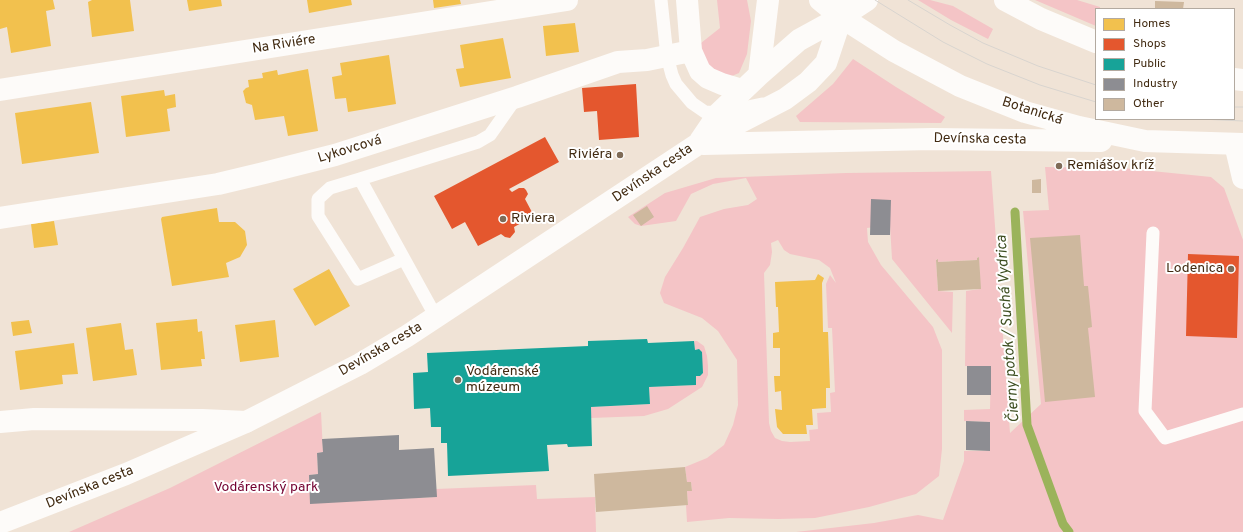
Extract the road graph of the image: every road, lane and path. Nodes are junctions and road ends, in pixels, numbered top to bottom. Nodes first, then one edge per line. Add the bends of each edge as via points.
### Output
1 (567, 0) edge
2 (661, 0) edge
3 (687, 0) edge
4 (768, 0) edge
5 (820, 0) edge
6 (867, 0) edge
7 (1005, 0) edge
8 (844, 9) edge
9 (1095, 42) edge
10 (691, 51) junction
11 (667, 56) junction
12 (759, 75) junction
13 (0, 90) edge
14 (742, 90) junction
15 (517, 97) junction
16 (785, 99) junction
17 (719, 113) junction
18 (1145, 141) junction
19 (698, 144) junction
20 (1239, 144) edge
21 (1243, 178) edge
22 (360, 179) junction
23 (0, 218) edge
24 (1152, 233) dead end
25 (404, 259) junction
26 (436, 317) junction
27 (1243, 414) edge
28 (0, 422) edge
29 (246, 422) junction
30 (0, 523) edge

1 - 13 street, Na Riviére
2 - 11 lane
3 - 10 street
4 - 12 street
5 - 8 street, Botanická
6 - 8 street
7 - 9 street via 1041,19
8 - 12 street via 799,40
8 - 16 street via 826,63 808,82
8 - 18 street, Botanická via 894,51 960,86 1024,112
10 - 11 street, Lykovcová
10 - 14 street via 700,71 708,78
11 - 15 street, Lykovcová via 618,62
11 - 17 lane via 676,84 692,103 705,112
12 - 14 street
14 - 17 street
15 - 22 lane via 490,136
15 - 23 street, Lykovcová via 336,155 264,174 218,184
16 - 17 lane
16 - 19 street
17 - 19 street
18 - 19 street, Devínska cesta via 932,139
18 - 20 street, Botanická
19 - 26 street, Devínska cesta
20 - 21 street
22 - 25 lane
22 - 25 lane via 330,188 318,199 318,216 358,279
24 - 27 lane via 1145,410 1165,438
25 - 26 lane
26 - 29 street, Devínska cesta via 360,364
28 - 29 street, Devínska cesta via 42,419
29 - 30 street, Devínska cesta via 126,474

